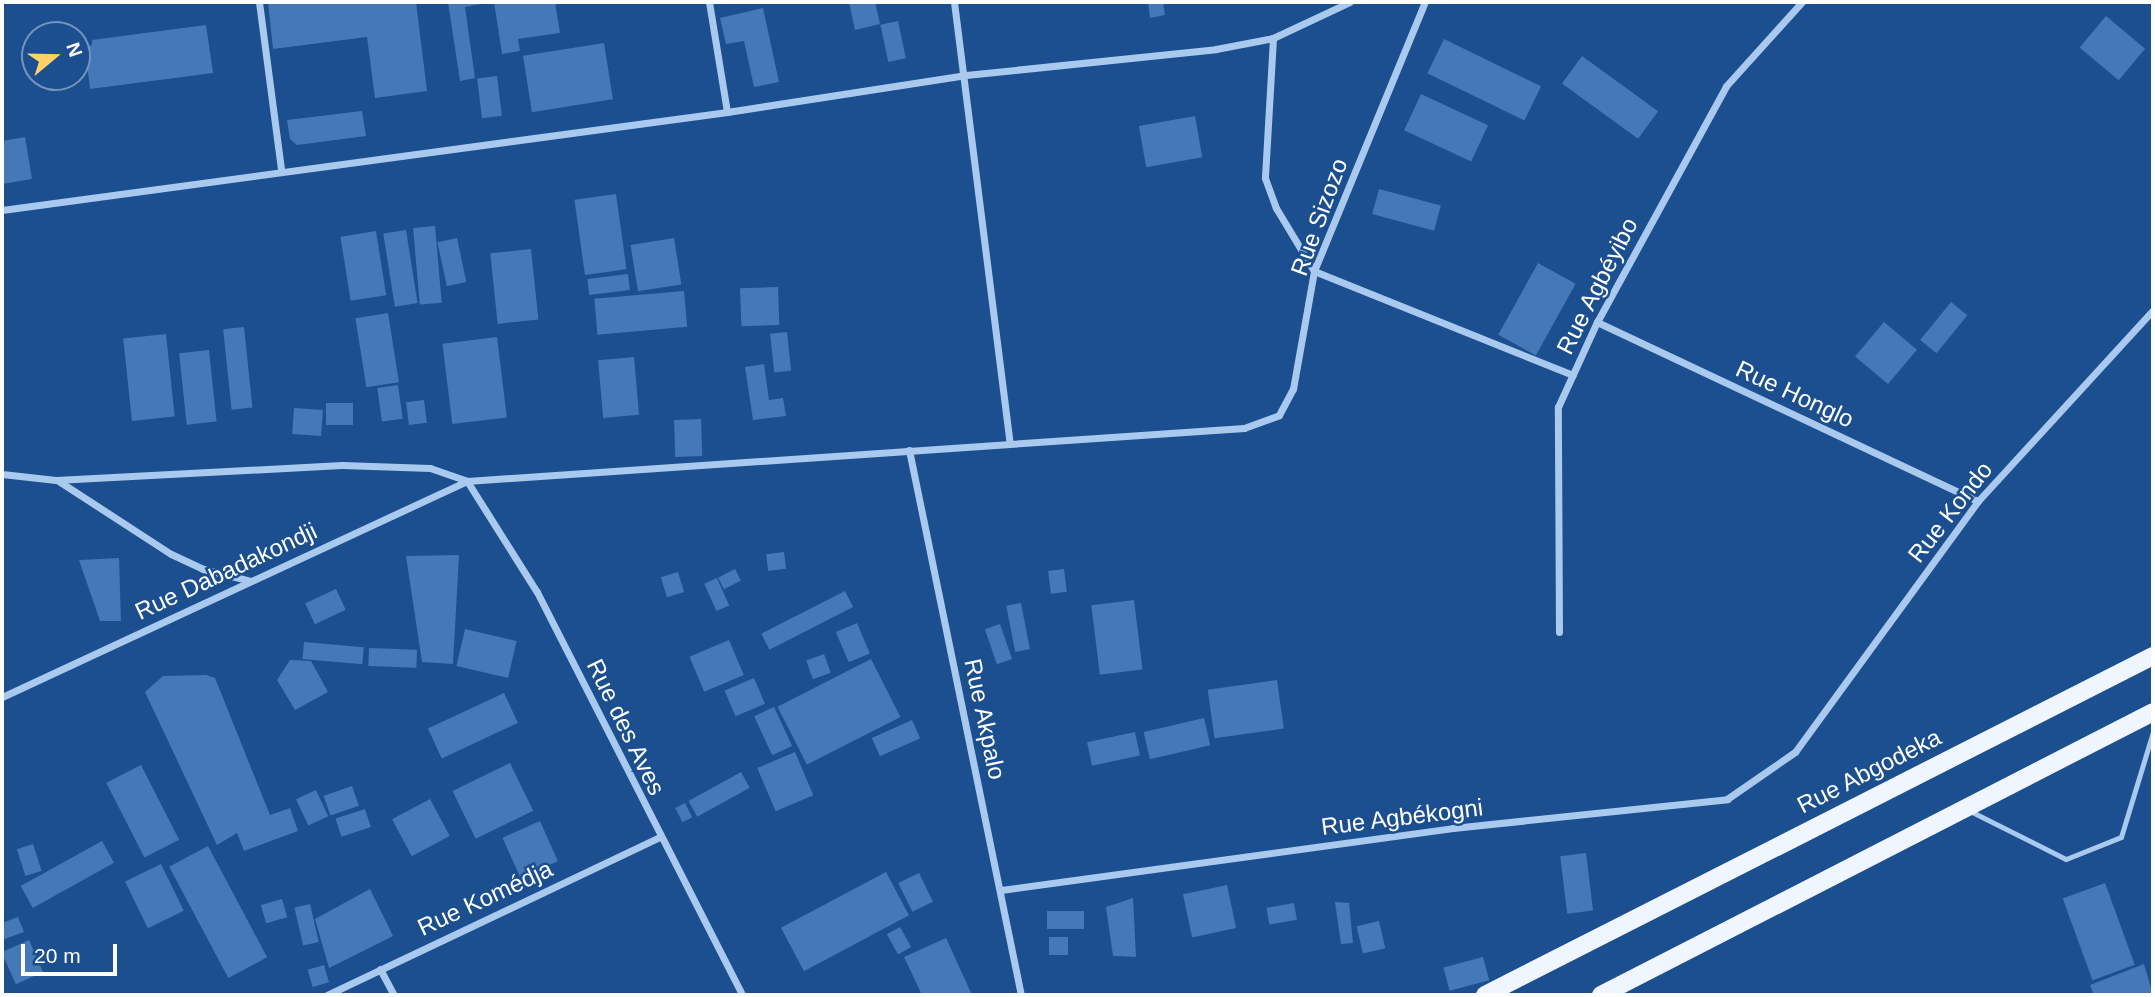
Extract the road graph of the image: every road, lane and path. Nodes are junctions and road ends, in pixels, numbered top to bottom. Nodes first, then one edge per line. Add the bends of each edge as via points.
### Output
1 (259, 2) edge
2 (709, 2) edge
3 (954, 2) edge
4 (1350, 2) edge
5 (1425, 2) edge
6 (1802, 2) edge
7 (1273, 38) junction
8 (966, 75) junction
9 (727, 112) junction
10 (281, 170) junction
11 (2, 210) edge
12 (1314, 271) junction
13 (2153, 310) edge
14 (1597, 322) junction
15 (1573, 375) junction
16 (1010, 443) junction
17 (909, 450) junction
18 (2, 474) edge
19 (56, 480) junction
20 (467, 481) junction
21 (1978, 501) junction
22 (251, 581) junction
23 (1559, 632) dead end
24 (2153, 656) edge
25 (2, 697) edge
26 (2153, 712) edge
27 (2153, 732) edge
28 (1795, 752) joint
29 (1961, 807) junction
30 (659, 837) junction
31 (1001, 890) junction
32 (380, 970) junction
33 (327, 995) edge
34 (394, 995) edge
35 (742, 995) edge
36 (1021, 995) edge
37 (1485, 995) edge
38 (1601, 995) edge

1 - 10 street
2 - 9 street
3 - 8 street
4 - 7 street
5 - 12 street, Rue Sizozo
6 - 14 street, Rue Agbéyibo via 1726,86
7 - 8 street via 1216,49
7 - 12 street via 1265,178 1276,208
8 - 9 street
8 - 16 street
9 - 10 street
10 - 11 street
12 - 15 street
12 - 16 street, Rue Sizozo via 1293,390 1279,415 1244,428
13 - 21 street, Rue Kondo
14 - 15 street, Rue Agbéyibo
14 - 21 street, Rue Honglo
15 - 23 street, Rue Agbéyibo via 1558,407
16 - 17 street, Rue Sizozo
17 - 20 street, Rue Sizozo
17 - 31 street, Rue Akpalo
18 - 19 street
19 - 20 street via 342,465 446,470
19 - 22 street via 172,554 203,569
20 - 22 street, Rue Dabadakondji
20 - 30 street, Rue des Aves via 537,592
21 - 28 street, Rue Kondo
22 - 25 street, Rue Dabadakondji
24 - 37 main road, Rue Abgodeka
26 - 29 main road
27 - 29 lane via 2122,837 2066,859
28 - 31 street, Rue Agbékogni via 1727,799 1453,828
29 - 38 main road
30 - 32 street, Rue Komédja
30 - 35 street, Rue des Aves
31 - 36 street, Rue Akpalo
32 - 33 street, Rue Komédja
32 - 34 street

